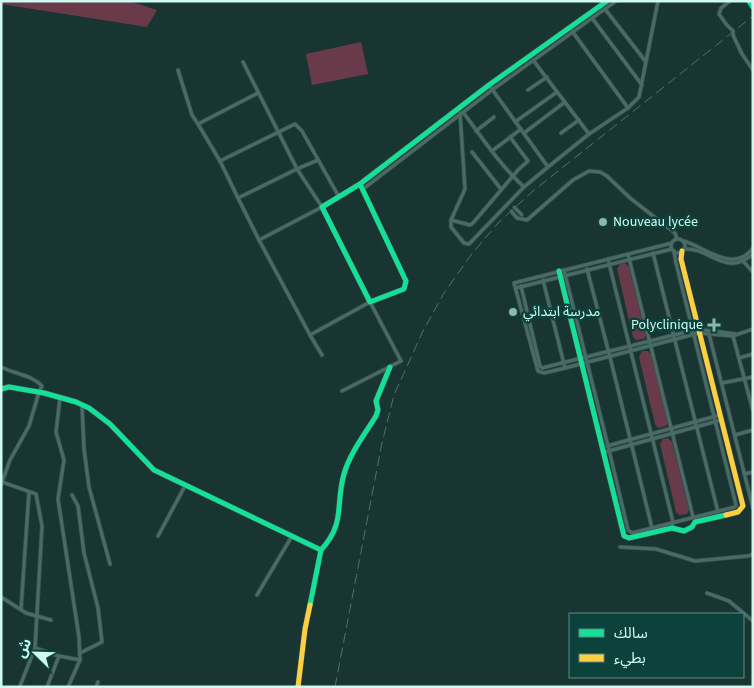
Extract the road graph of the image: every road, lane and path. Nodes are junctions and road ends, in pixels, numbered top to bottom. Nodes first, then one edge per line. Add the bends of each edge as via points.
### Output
1 (607, 1) edge
2 (616, 1) edge
3 (658, 1) edge
4 (730, 1) edge
5 (749, 1) edge
6 (753, 7) edge
7 (606, 8) junction
8 (592, 18) junction
9 (571, 30) junction
10 (534, 60) junction
11 (243, 62) dead end
12 (646, 62) junction
13 (178, 70) dead end
14 (753, 70) edge
15 (546, 77) junction
16 (642, 86) junction
17 (491, 88) junction
18 (528, 90) dead end
19 (557, 92) junction
20 (258, 93) junction
21 (565, 102) junction
22 (628, 108) junction
23 (461, 112) junction
24 (494, 117) dead end
25 (579, 120) junction
26 (516, 122) junction
27 (198, 124) junction
28 (476, 131) junction
29 (522, 131) junction
30 (277, 132) junction
31 (561, 133) dead end
32 (589, 134) junction
33 (510, 137) junction
34 (492, 151) junction
35 (472, 152) dead end
36 (318, 160) junction
37 (220, 161) junction
38 (548, 167) junction
39 (297, 169) junction
40 (513, 177) junction
41 (362, 186) junction
42 (524, 187) junction
43 (501, 189) junction
44 (339, 196) junction
45 (238, 198) junction
46 (510, 202) junction
47 (506, 206) junction
48 (322, 207) junction
49 (530, 217) junction
50 (451, 220) junction
51 (677, 239) junction
52 (259, 240) junction
53 (684, 241) junction
54 (672, 242) junction
55 (753, 248) edge
56 (673, 250) junction
57 (683, 250) junction
58 (653, 253) junction
59 (628, 254) junction
60 (753, 254) edge
61 (629, 259) junction
62 (741, 260) junction
63 (609, 261) junction
64 (587, 269) junction
65 (753, 272) edge
66 (562, 273) junction
67 (543, 280) junction
68 (520, 286) junction
69 (516, 288) junction
70 (370, 302) junction
71 (753, 329) edge
72 (696, 332) junction
73 (709, 334) junction
74 (739, 334) junction
75 (310, 335) junction
76 (733, 336) junction
77 (675, 337) junction
78 (650, 341) junction
79 (629, 346) junction
80 (651, 346) junction
81 (637, 350) junction
82 (630, 351) junction
83 (609, 352) junction
84 (753, 354) edge
85 (322, 355) dead end
86 (610, 357) junction
87 (739, 358) junction
88 (584, 361) junction
89 (564, 363) junction
90 (390, 366) junction
91 (1, 368) edge
92 (565, 368) junction
93 (753, 376) edge
94 (744, 378) junction
95 (722, 384) junction
96 (1, 389) edge
97 (753, 390) edge
98 (342, 391) dead end
99 (38, 392) junction
100 (747, 392) junction
101 (60, 397) junction
102 (82, 405) junction
103 (753, 410) edge
104 (718, 419) junction
105 (696, 422) junction
106 (697, 427) junction
107 (671, 429) junction
108 (753, 430) edge
109 (652, 434) junction
110 (673, 434) junction
111 (735, 435) junction
112 (653, 438) junction
113 (631, 442) junction
114 (606, 449) junction
115 (753, 472) edge
116 (744, 474) junction
117 (2, 484) edge
118 (185, 486) junction
119 (30, 492) junction
120 (72, 495) dead end
121 (753, 508) edge
122 (719, 514) junction
123 (694, 520) junction
124 (672, 525) junction
125 (652, 530) junction
126 (292, 535) junction
127 (158, 536) dead end
128 (620, 548) dead end
129 (322, 550) junction
130 (753, 554) edge
131 (110, 564) dead end
132 (707, 593) dead end
133 (257, 595) dead end
134 (1, 597) edge
135 (21, 609) junction
136 (743, 613) edge
137 (36, 616) junction
138 (51, 620) dead end
139 (35, 648) junction
140 (80, 653) junction
141 (59, 656) junction
142 (80, 660) junction
143 (98, 682) dead end
144 (20, 686) edge
145 (47, 687) edge
146 (68, 687) edge
147 (96, 687) edge
148 (298, 687) edge

1 - 9 street
2 - 7 street
3 - 12 street
4 - 14 street via 719,14 733,31
5 - 6 street
7 - 8 street
7 - 12 street
8 - 9 street
8 - 16 street
9 - 10 street
9 - 17 street
9 - 22 street
10 - 15 street
10 - 17 street
11 - 20 street
12 - 16 street
13 - 27 street via 192,115
15 - 18 street
15 - 19 street
16 - 22 street via 640,97
17 - 23 street
17 - 26 street
19 - 21 street
19 - 26 street
20 - 27 street
20 - 30 street
21 - 25 street
21 - 29 street
22 - 32 street
23 - 28 street
23 - 41 street
23 - 41 street via 389,161
23 - 50 street via 465,188
24 - 28 street
25 - 31 street
25 - 32 street
26 - 29 street
27 - 37 street
28 - 34 street
29 - 33 street
29 - 38 street
30 - 36 street via 295,124 298,126
30 - 37 street
30 - 39 street
32 - 38 street
33 - 34 street
33 - 40 street via 528,161
34 - 40 street
35 - 43 street
36 - 39 street
36 - 44 street
37 - 45 street
38 - 42 street
39 - 45 street
39 - 48 street
40 - 42 street
40 - 43 street
41 - 44 street
41 - 70 street via 406,281 404,289
42 - 46 street
43 - 50 street via 474,223 470,225
44 - 48 street
45 - 52 street
46 - 47 street
46 - 49 street, bridge via 522,215
47 - 49 street, bridge via 518,218 527,220
47 - 50 street via 469,244 464,244 451,227
48 - 52 street
48 - 70 street
49 - 51 street via 573,180 589,171 600,172
51 - 53 street
51 - 54 street
52 - 75 street
53 - 57 street
53 - 62 street via 724,259
54 - 56 street
54 - 59 street
55 - 62 street
56 - 57 street
56 - 58 street
56 - 72 street
57 - 62 street via 697,251 728,264
57 - 72 street via 681,258
58 - 61 street
58 - 77 street
59 - 61 street
59 - 63 street
60 - 62 street
61 - 63 street
61 - 78 street
62 - 65 street
63 - 64 street
63 - 66 street
63 - 79 street
64 - 66 street
64 - 83 street
66 - 67 street
66 - 69 street via 514,283
66 - 88 street
67 - 68 street
67 - 89 street
68 - 69 street
68 - 89 street via 540,366
69 - 92 street via 538,371 544,373
70 - 75 street
70 - 90 street via 401,361
71 - 74 street
72 - 73 street
72 - 74 street
72 - 77 street
72 - 104 street
73 - 76 street
73 - 95 street
74 - 76 street
75 - 85 street
76 - 87 street
77 - 78 street
77 - 80 street
77 - 105 street
78 - 79 street
78 - 80 street
79 - 81 street
79 - 82 street
79 - 83 street
80 - 81 street
80 - 107 street
81 - 82 street
82 - 86 street
82 - 109 street
83 - 86 street
83 - 88 street
84 - 87 street
86 - 88 street
86 - 113 street
87 - 94 street
88 - 89 street
88 - 92 street
88 - 114 street
89 - 92 street
90 - 98 street
90 - 129 street via 376,401 376,416 343,475 337,529
91 - 99 street via 36,379 42,386
93 - 94 street
94 - 95 street
94 - 100 street
95 - 111 street
96 - 99 street via 9,387
97 - 100 street
99 - 101 street
99 - 117 street via 29,426 10,460
100 - 103 street
101 - 102 street
101 - 140 street via 56,432 64,460 58,499
102 - 118 street via 110,424 154,470
102 - 131 street via 89,487
104 - 105 street
104 - 106 street
104 - 122 street via 742,506 738,512
105 - 106 street
105 - 107 street
106 - 110 street
106 - 122 street
107 - 109 street
107 - 110 street
108 - 111 street
109 - 112 street
109 - 113 street
110 - 112 street
110 - 123 street
111 - 116 street
112 - 113 street
112 - 124 street
113 - 114 street
113 - 125 street
114 - 125 street via 624,536 629,538
115 - 116 street
116 - 121 street
117 - 119 street
118 - 126 street
118 - 127 street
119 - 135 street
119 - 137 street via 38,496 42,526
120 - 140 street via 78,506 102,642
122 - 123 street
123 - 124 street
123 - 124 street via 692,527 684,531
124 - 125 street
126 - 129 street
126 - 133 street
128 - 130 street via 656,550 695,560
129 - 148 street via 305,629
132 - 136 street via 729,601
134 - 135 street
135 - 137 street
137 - 138 street
137 - 139 street
139 - 141 street
139 - 144 street
140 - 142 street
141 - 142 street
141 - 145 street
142 - 146 street
143 - 147 street

